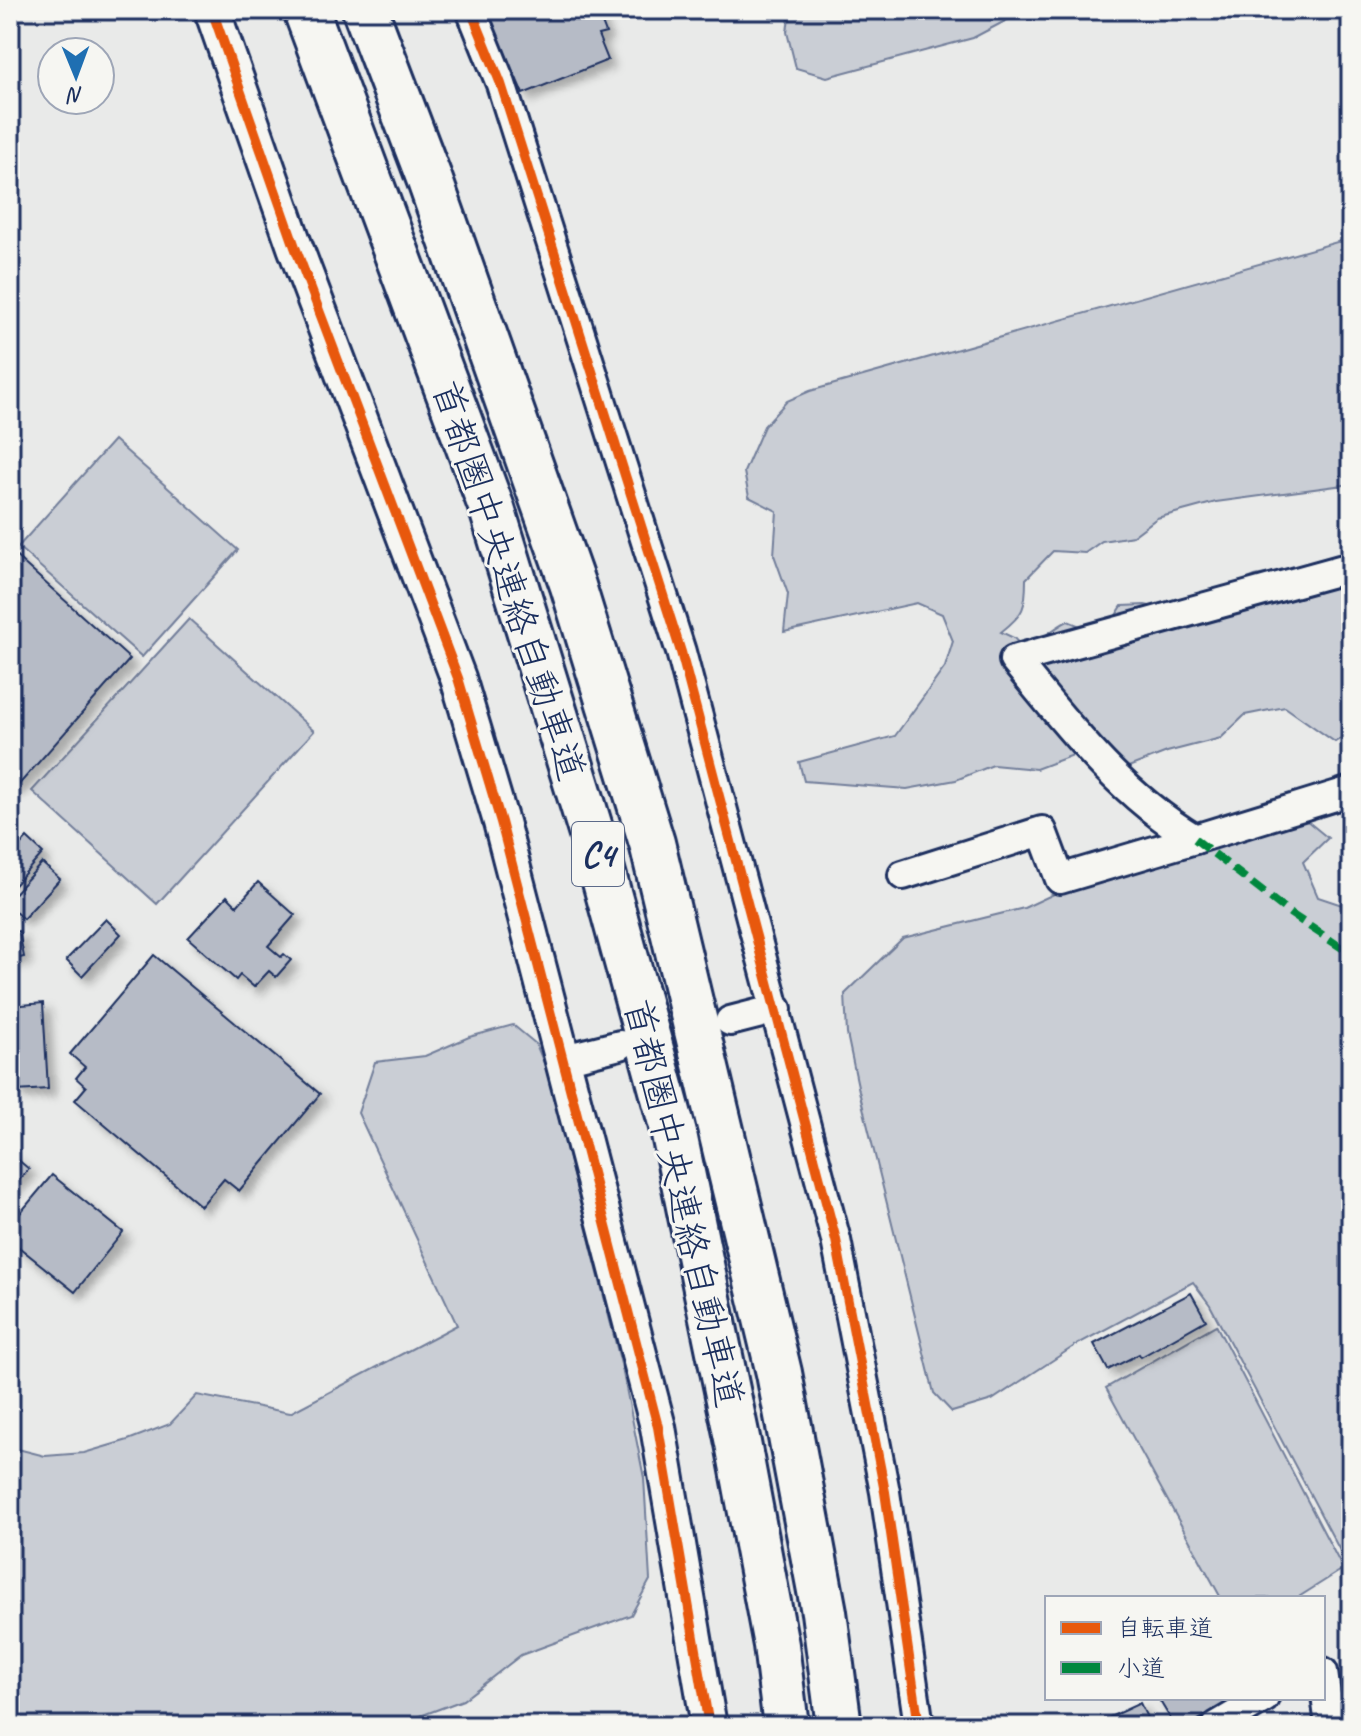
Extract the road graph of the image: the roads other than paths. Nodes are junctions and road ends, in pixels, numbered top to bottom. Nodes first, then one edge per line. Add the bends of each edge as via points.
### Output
1 (212, 10) edge
2 (306, 10) edge
3 (365, 10) edge
4 (471, 10) edge
5 (1351, 567) edge
6 (1351, 791) edge
7 (1195, 839) junction
8 (903, 875) dead end
9 (777, 1009) junction
10 (730, 1021) dead end
11 (620, 1045) dead end
12 (564, 1059) junction
13 (1325, 1687) edge
14 (1261, 1700) edge
15 (709, 1726) edge
16 (786, 1726) edge
17 (839, 1726) edge
18 (919, 1726) edge
19 (1217, 1726) edge
20 (1330, 1726) edge

1 - 12 street via 295,247 458,678
2 - 16 highway, 首都圏中央連絡自動車道 / C4 via 492,509 594,841 674,1134 774,1629
3 - 17 highway, 首都圏中央連絡自動車道 / C4 via 573,586 652,843 779,1373 824,1612
4 - 9 street via 501,84 681,652
5 - 7 street via 1014,660 1091,754 1147,806
6 - 7 street
7 - 8 street via 1060,879 1042,831
9 - 10 street
9 - 18 street via 836,1240 885,1492
11 - 12 street
12 - 15 street via 658,1427
13 - 20 street
14 - 19 street

